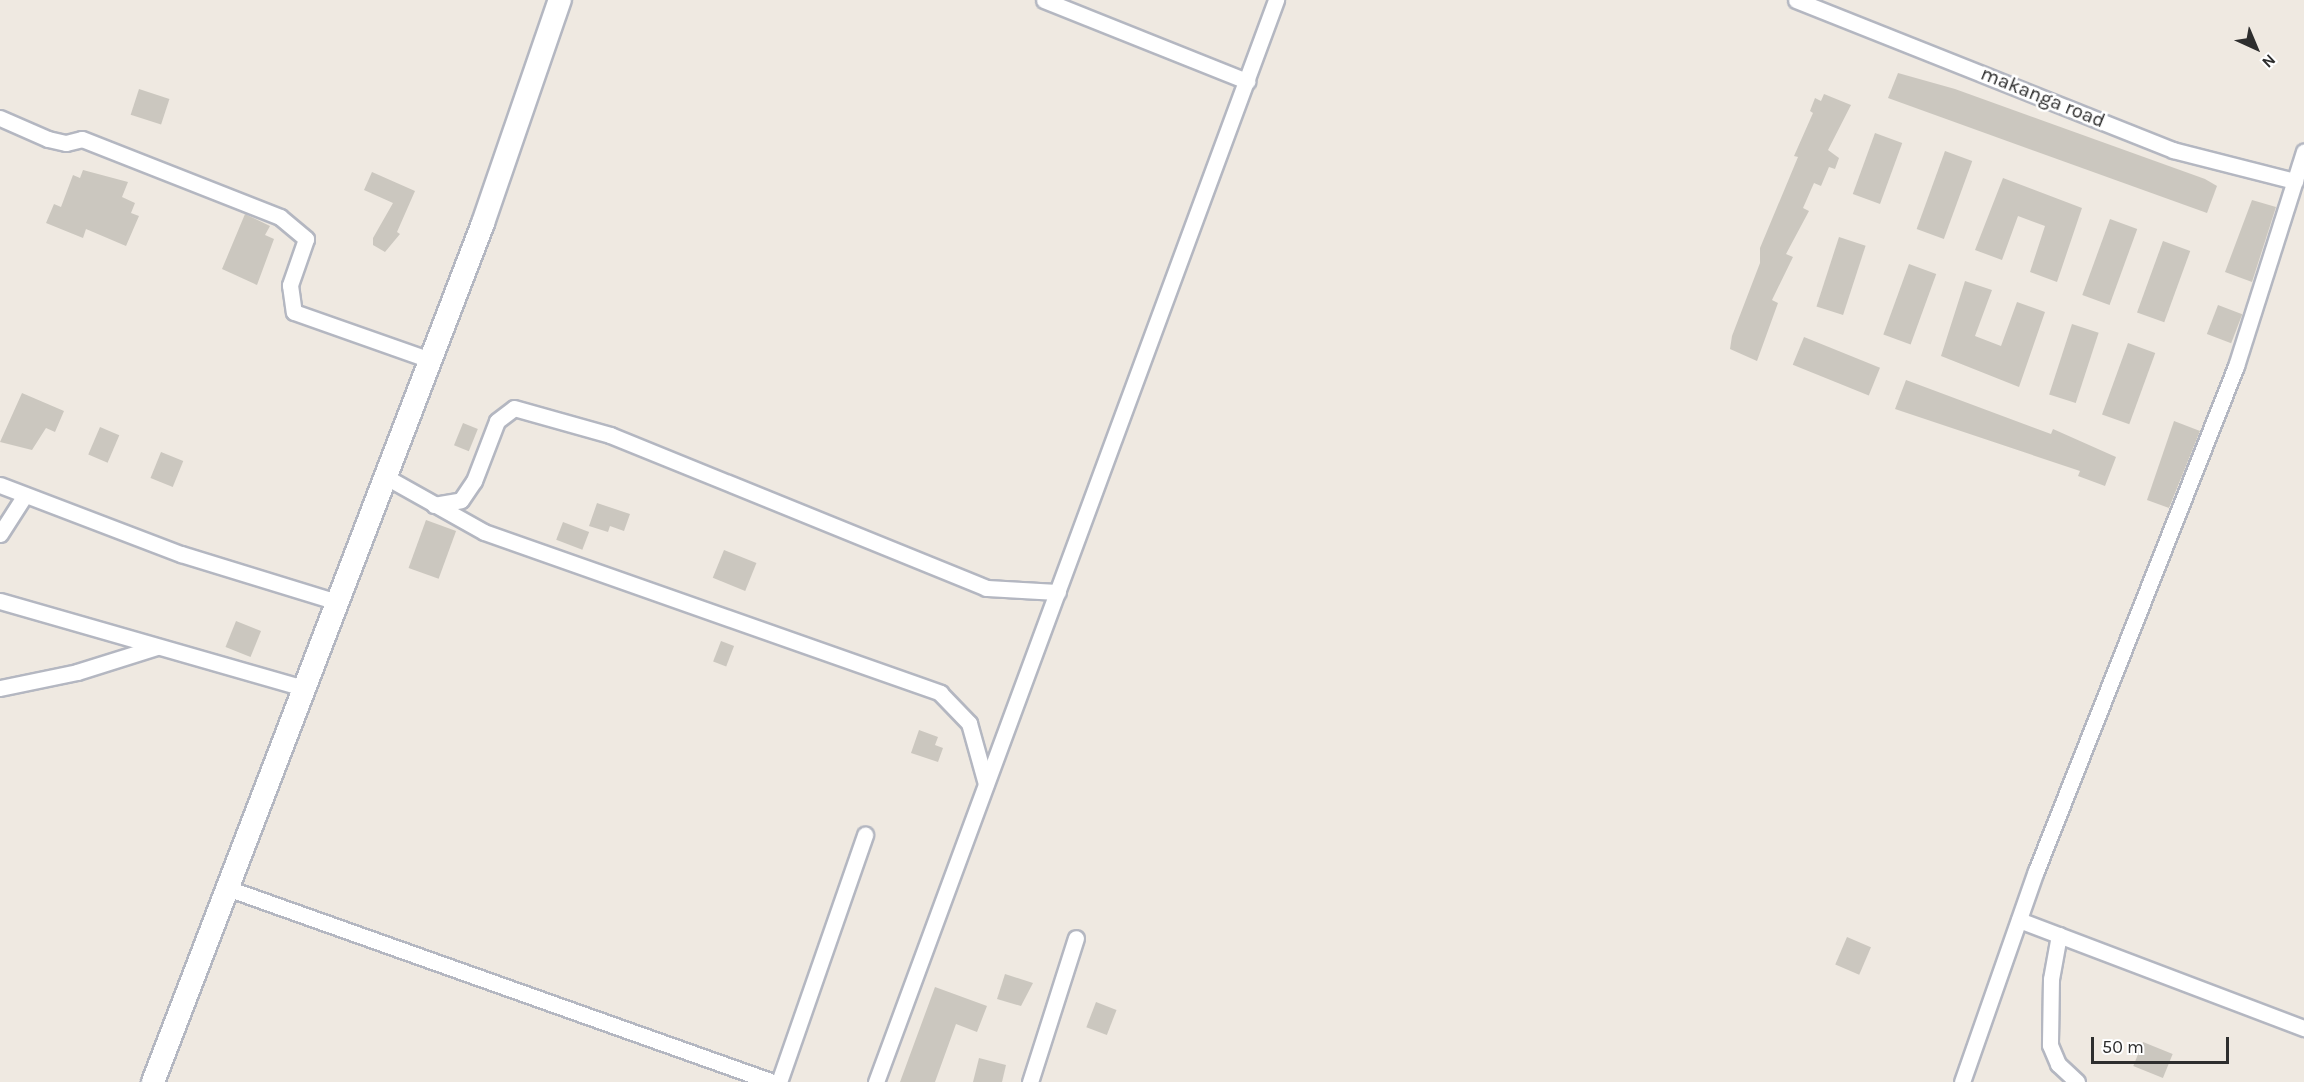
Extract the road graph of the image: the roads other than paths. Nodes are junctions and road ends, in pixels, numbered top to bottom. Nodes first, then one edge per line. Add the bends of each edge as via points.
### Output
1 (560, 0) edge
2 (1044, 0) edge
3 (1276, 0) edge
4 (1796, 0) edge
5 (1246, 81) junction
6 (0, 118) edge
7 (2304, 151) edge
8 (2295, 181) junction
9 (430, 360) junction
10 (386, 477) junction
11 (0, 485) edge
12 (26, 495) junction
13 (434, 505) junction
14 (0, 534) edge
15 (1058, 592) junction
16 (0, 602) edge
17 (337, 602) junction
18 (157, 647) junction
19 (0, 688) edge
20 (303, 688) junction
21 (986, 784) junction
22 (865, 835) dead end
23 (226, 888) junction
24 (2019, 920) junction
25 (2059, 935) junction
26 (1076, 938) dead end
27 (2304, 1028) edge
28 (153, 1082) edge
29 (773, 1082) edge
30 (779, 1082) edge
31 (876, 1082) edge
32 (1030, 1082) edge
33 (1962, 1082) edge
34 (2077, 1082) edge

1 - 9 street
2 - 5 street
3 - 5 street
4 - 8 street, makanga road via 2173,150
5 - 15 street
6 - 9 street via 48,139 66,143 82,139 280,217 306,238 290,285 294,312
7 - 8 street
8 - 24 street via 2236,366
9 - 10 street
10 - 13 street
10 - 17 street
11 - 12 street
12 - 14 street
12 - 17 street via 181,554
13 - 15 street via 461,500 474,481 497,421 514,408 610,435 986,588
13 - 21 street via 484,532 940,693 969,723
15 - 21 street
16 - 18 street
17 - 20 street
18 - 19 street via 77,672
18 - 20 street
20 - 23 street
21 - 31 street
22 - 30 street
23 - 28 street
23 - 29 street
24 - 25 street
24 - 33 street
25 - 27 street
25 - 34 street via 2051,979 2050,1045 2058,1064
26 - 32 street

